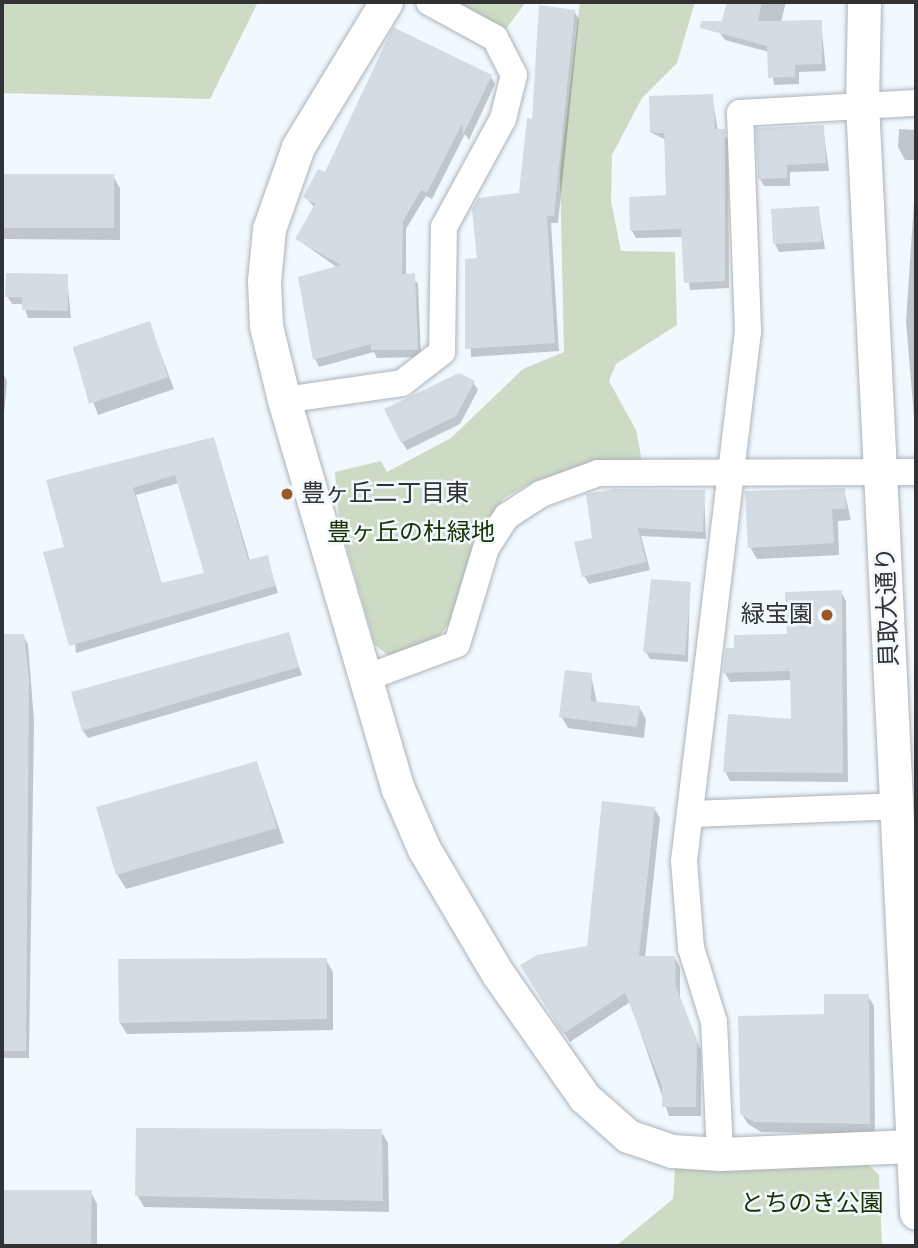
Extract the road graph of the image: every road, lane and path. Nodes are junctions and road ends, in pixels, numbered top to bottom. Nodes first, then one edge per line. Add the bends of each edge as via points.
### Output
1 (386, 2) edge
2 (429, 2) edge
3 (864, 2) edge
4 (862, 103) junction
5 (916, 103) edge
6 (284, 400) junction
7 (900, 472) edge
8 (733, 473) junction
9 (366, 678) junction
10 (895, 806) junction
11 (691, 814) junction
12 (913, 1146) junction
13 (720, 1154) junction
14 (916, 1213) edge

1 - 6 street via 298,147 270,229 266,326
2 - 6 street via 495,38 514,75 503,119 444,228 442,352 402,383
3 - 4 street, 貝取大通り
4 - 5 street
4 - 7 street, 貝取大通り
4 - 8 street via 740,113 748,331
6 - 9 street
7 - 8 street
7 - 10 street, 貝取大通り
8 - 9 street via 598,473 541,494 507,516 486,548 457,644
8 - 11 street
9 - 13 street via 398,789 424,849 498,974 584,1097 604,1118 649,1145
10 - 11 street
10 - 12 street, 貝取大通り
11 - 13 street via 684,861 691,948 713,1022
12 - 13 street
12 - 14 street, 貝取大通り

